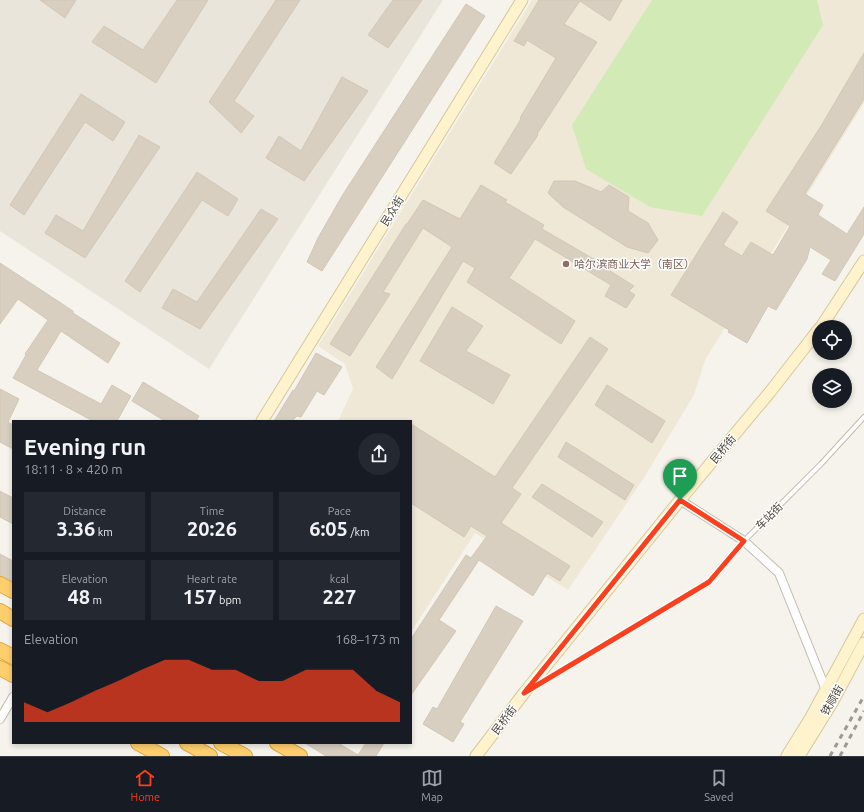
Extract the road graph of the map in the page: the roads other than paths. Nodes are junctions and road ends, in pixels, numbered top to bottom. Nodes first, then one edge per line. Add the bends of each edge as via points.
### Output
1 (522, 0) edge
2 (864, 261) edge
3 (825, 320) edge
4 (812, 338) edge
5 (864, 417) edge
6 (262, 420) edge
7 (680, 500) junction
8 (744, 541) junction
9 (0, 584) edge
10 (12, 590) edge
11 (0, 612) edge
12 (12, 618) edge
13 (864, 620) edge
14 (0, 621) edge
15 (12, 627) edge
16 (0, 641) edge
17 (864, 644) edge
18 (12, 647) edge
19 (0, 650) edge
20 (12, 656) edge
21 (0, 668) edge
22 (12, 674) edge
23 (826, 690) junction
24 (524, 693) junction
25 (12, 699) edge
26 (0, 719) edge
27 (140, 744) edge
28 (189, 744) edge
29 (223, 744) edge
30 (279, 744) edge
31 (162, 756) edge
32 (210, 756) edge
33 (245, 756) edge
34 (300, 756) edge
35 (476, 756) edge
36 (787, 756) edge
37 (799, 756) edge

1 - 6 main road, 民众街
2 - 3 main road, 民桥街
4 - 7 main road, 民桥街
5 - 8 lane, 车站街
7 - 8 street
7 - 24 main road, 民桥街
8 - 23 street via 779,573
8 - 24 lane, 车站街 via 709,582
9 - 10 highway
11 - 12 highway
13 - 23 main road
14 - 15 highway
16 - 18 highway
17 - 37 main road, 铁顺街
19 - 20 highway
21 - 22 highway
23 - 36 main road
24 - 35 main road, 民桥街
25 - 26 street
27 - 31 highway
28 - 32 highway
29 - 33 highway
30 - 34 highway

